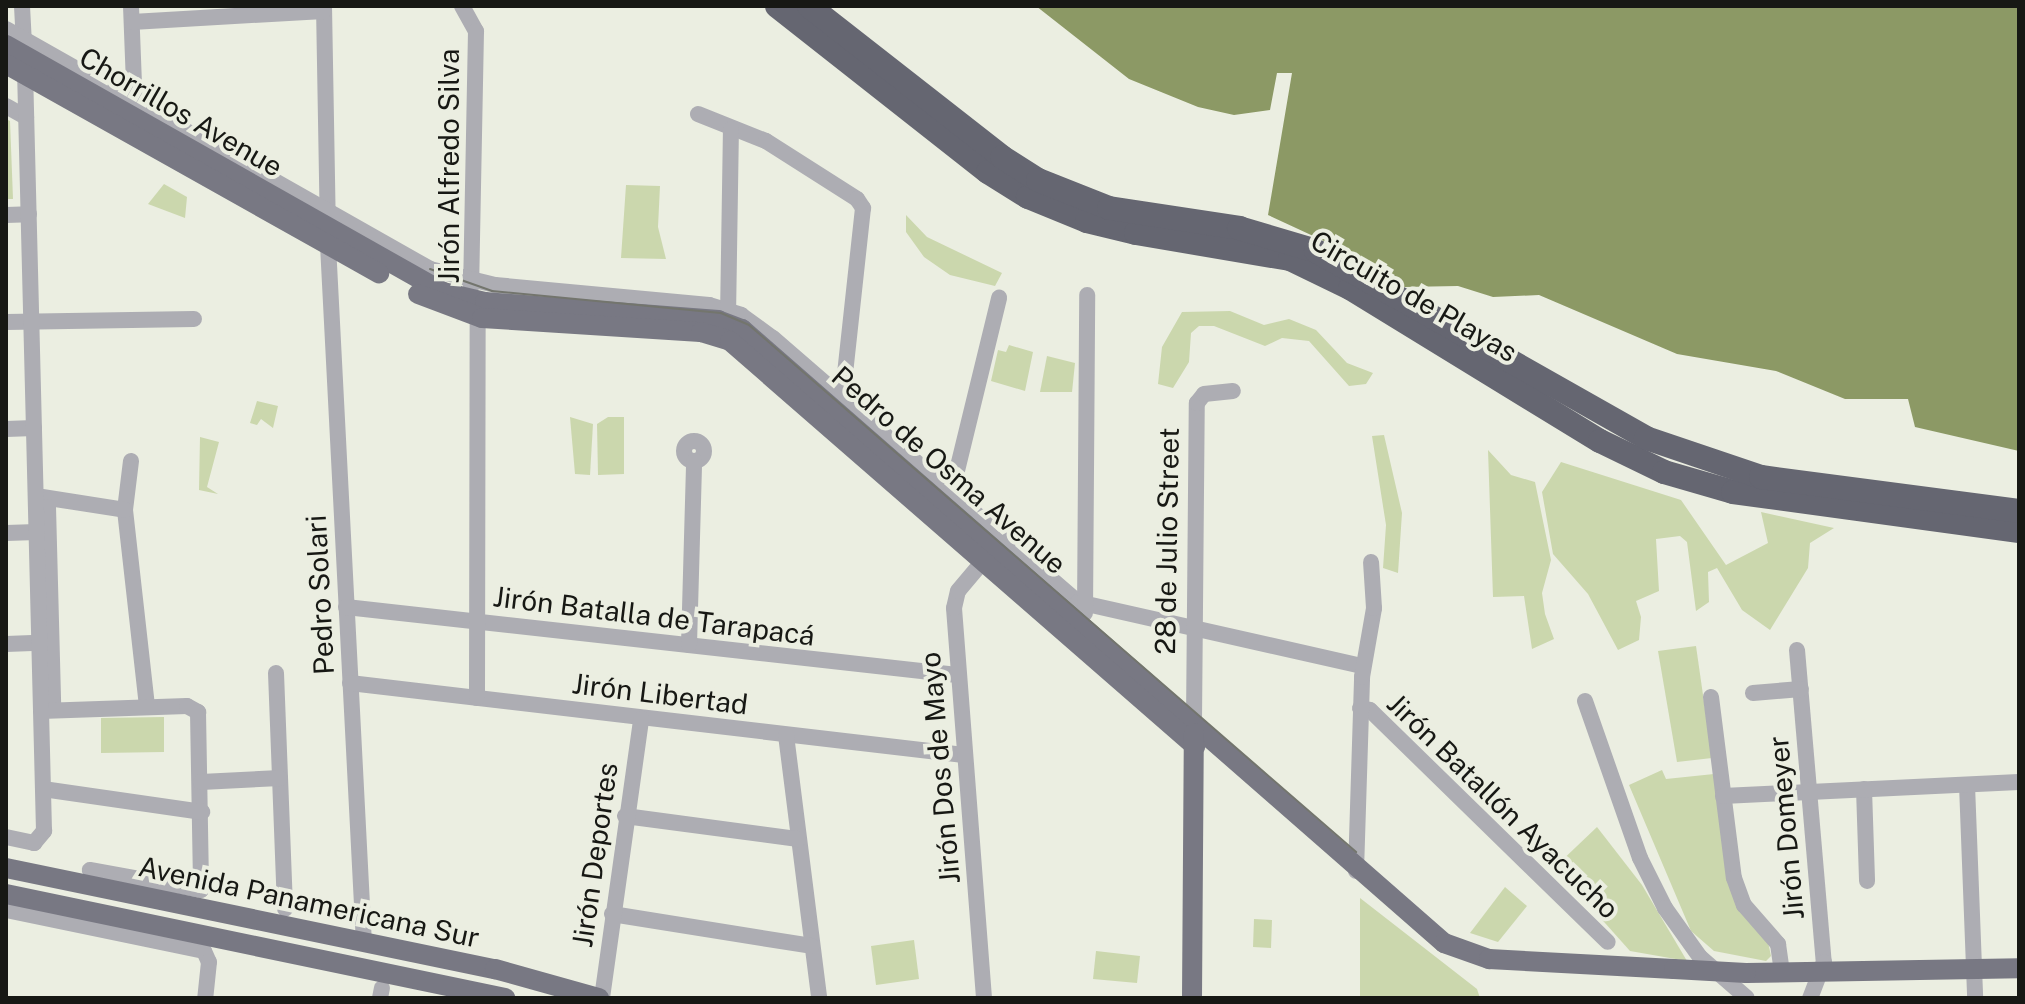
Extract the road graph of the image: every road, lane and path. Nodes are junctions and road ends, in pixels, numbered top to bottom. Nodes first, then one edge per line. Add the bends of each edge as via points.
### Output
1 (22, 6) edge
2 (462, 6) edge
3 (777, 6) edge
4 (809, 6) edge
5 (324, 9) edge
6 (191, 12) edge
7 (131, 14) edge
8 (6, 29) edge
9 (17, 55) edge
10 (6, 106) edge
11 (97, 106) junction
12 (135, 109) junction
13 (698, 114) dead end
14 (26, 117) junction
15 (731, 129) junction
16 (175, 151) junction
17 (29, 214) junction
18 (6, 215) edge
19 (328, 228) junction
20 (430, 269) junction
21 (470, 279) junction
22 (1087, 295) dead end
23 (999, 298) dead end
24 (479, 310) junction
25 (194, 319) dead end
26 (31, 321) junction
27 (6, 322) edge
28 (727, 323) junction
29 (1233, 391) dead end
30 (837, 412) junction
31 (34, 428) junction
32 (6, 429) edge
33 (131, 461) dead end
34 (694, 461) dead end
35 (42, 501) junction
36 (942, 504) junction
37 (125, 510) junction
38 (2019, 511) edge
39 (2019, 531) edge
40 (37, 532) junction
41 (6, 533) edge
42 (989, 555) junction
43 (1371, 562) dead end
44 (346, 607) junction
45 (1079, 621) junction
46 (478, 622) junction
47 (1191, 629) junction
48 (39, 643) junction
49 (6, 644) edge
50 (689, 645) junction
51 (1797, 650) dead end
52 (1363, 666) junction
53 (276, 673) dead end
54 (957, 675) junction
55 (350, 683) junction
56 (1801, 689) junction
57 (1753, 693) dead end
58 (1711, 697) dead end
59 (477, 698) junction
60 (1585, 701) dead end
61 (47, 707) junction
62 (147, 707) junction
63 (1360, 708) junction
64 (641, 719) junction
65 (1194, 721) junction
66 (786, 735) junction
67 (1195, 746) junction
68 (964, 755) junction
69 (280, 778) junction
70 (201, 782) junction
71 (2019, 782) edge
72 (1967, 785) junction
73 (43, 789) junction
74 (1864, 789) junction
75 (1809, 791) junction
76 (1723, 796) junction
77 (202, 812) junction
78 (625, 816) junction
79 (6, 837) edge
80 (798, 839) junction
81 (6, 868) edge
82 (90, 870) dead end
83 (1356, 871) junction
84 (1867, 881) dead end
85 (6, 894) edge
86 (285, 909) dead end
87 (6, 910) edge
88 (612, 914) junction
89 (1608, 942) dead end
90 (364, 943) junction
91 (811, 946) junction
92 (2019, 968) edge
93 (1975, 970) junction
94 (1782, 974) junction
95 (1821, 974) junction
96 (538, 989) edge
97 (494, 996) edge
98 (205, 998) edge
99 (600, 998) edge
100 (819, 998) edge
101 (984, 998) edge
102 (1192, 998) edge
103 (1747, 998) edge
104 (1810, 998) edge
105 (1975, 998) edge

1 - 9 street
2 - 21 street, Jirón Alfredo Silva via 476,31
3 - 39 highway, Circuito de Playas via 988,172 1028,197 1087,221 1136,233 1290,259 1350,288 1600,441 1664,472 1733,492
4 - 38 highway, Circuito de Playas via 1038,180 1109,208 1239,228 1316,251 1646,438 1761,477
5 - 6 street
5 - 19 street, Pedro Solari
6 - 7 street
7 - 12 street
8 - 9 street
9 - 11 main road, Chorrillos Avenue
9 - 12 street
9 - 14 street
10 - 14 street
11 - 12 main road, Chorrillos Avenue
11 - 16 main road, Chorrillos Avenue
12 - 16 main road, Chorrillos Avenue
12 - 19 street
13 - 15 street
14 - 17 street
15 - 28 street
15 - 30 street via 766,141 863,208
16 - 19 main road, Chorrillos Avenue
17 - 18 street
17 - 26 street
19 - 20 street
19 - 24 main road
19 - 44 street, Pedro Solari
20 - 21 street
20 - 24 main road
21 - 24 street, Jirón Alfredo Silva
21 - 28 street
22 - 45 street
23 - 36 street
24 - 28 main road
24 - 46 street, Jirón Alfredo Silva
25 - 26 street
26 - 27 street
26 - 31 street
28 - 30 main road, Pedro de Osma Avenue
28 - 30 street via 773,338
29 - 47 street, 28 de Julio Street via 1204,394 1197,403
30 - 36 main road, Pedro de Osma Avenue
31 - 32 street
31 - 35 street
33 - 37 street
34 - 50 street
35 - 37 street
35 - 40 street
35 - 61 street
36 - 42 main road, Pedro de Osma Avenue
36 - 45 street via 1063,593
37 - 62 street
40 - 41 street
40 - 48 street
42 - 45 main road, Pedro de Osma Avenue
42 - 54 street, Jirón Dos de Mayo via 955,596
43 - 52 street via 1374,608
44 - 46 street, Jirón Batalla de Tarapacá
44 - 55 street, Pedro Solari
45 - 47 street
45 - 65 main road, Pedro de Osma Avenue
45 - 67 main road, Pedro de Osma Avenue
46 - 50 street, Jirón Batalla de Tarapacá
46 - 59 street, Jirón Alfredo Silva
47 - 52 street
47 - 65 street, 28 de Julio Street
48 - 49 street
48 - 61 street
50 - 54 street, Jirón Batalla de Tarapacá
51 - 56 street, Jirón Domeyer
52 - 63 street
53 - 69 street
54 - 68 street, Jirón Dos de Mayo
55 - 59 street, Jirón Libertad
55 - 90 street, Pedro Solari
56 - 57 street
56 - 75 street, Jirón Domeyer
58 - 76 street
59 - 64 street, Jirón Libertad
60 - 103 street via 1640,858 1674,925 1700,957
61 - 62 street
61 - 73 street
62 - 70 street via 195,709
63 - 83 street
63 - 89 street, Jirón Batallón Ayacucho via 1370,710
64 - 66 street, Jirón Libertad
64 - 78 street, Jirón Deportes
65 - 67 main road
65 - 83 main road, Pedro de Osma Avenue
66 - 68 street, Jirón Libertad
66 - 80 street
67 - 102 main road
68 - 101 street, Jirón Dos de Mayo
69 - 70 street
69 - 86 street
70 - 77 street
71 - 72 street
72 - 74 street
72 - 93 street
73 - 77 street
73 - 79 street via 41,839
74 - 75 street
74 - 84 street
75 - 76 street
75 - 95 street, Jirón Domeyer
76 - 94 street via 1738,893 1778,944
77 - 82 street via 204,880 197,893
78 - 80 street
78 - 88 street, Jirón Deportes
80 - 91 street
81 - 90 main road, Avenida Panamericana Sur
83 - 94 main road, Pedro de Osma Avenue, bridge via 1444,943 1489,959
85 - 97 main road, Avenida Panamericana Sur
87 - 98 street via 204,951 209,962
88 - 91 street
88 - 99 street, Jirón Deportes
90 - 96 main road, Avenida Panamericana Sur
91 - 100 street
92 - 93 main road, Pedro de Osma Avenue
93 - 95 main road, Pedro de Osma Avenue
93 - 105 street
94 - 95 main road, Pedro de Osma Avenue
95 - 104 street, Jirón Domeyer
96 - 99 main road, Avenida Panamericana Sur

